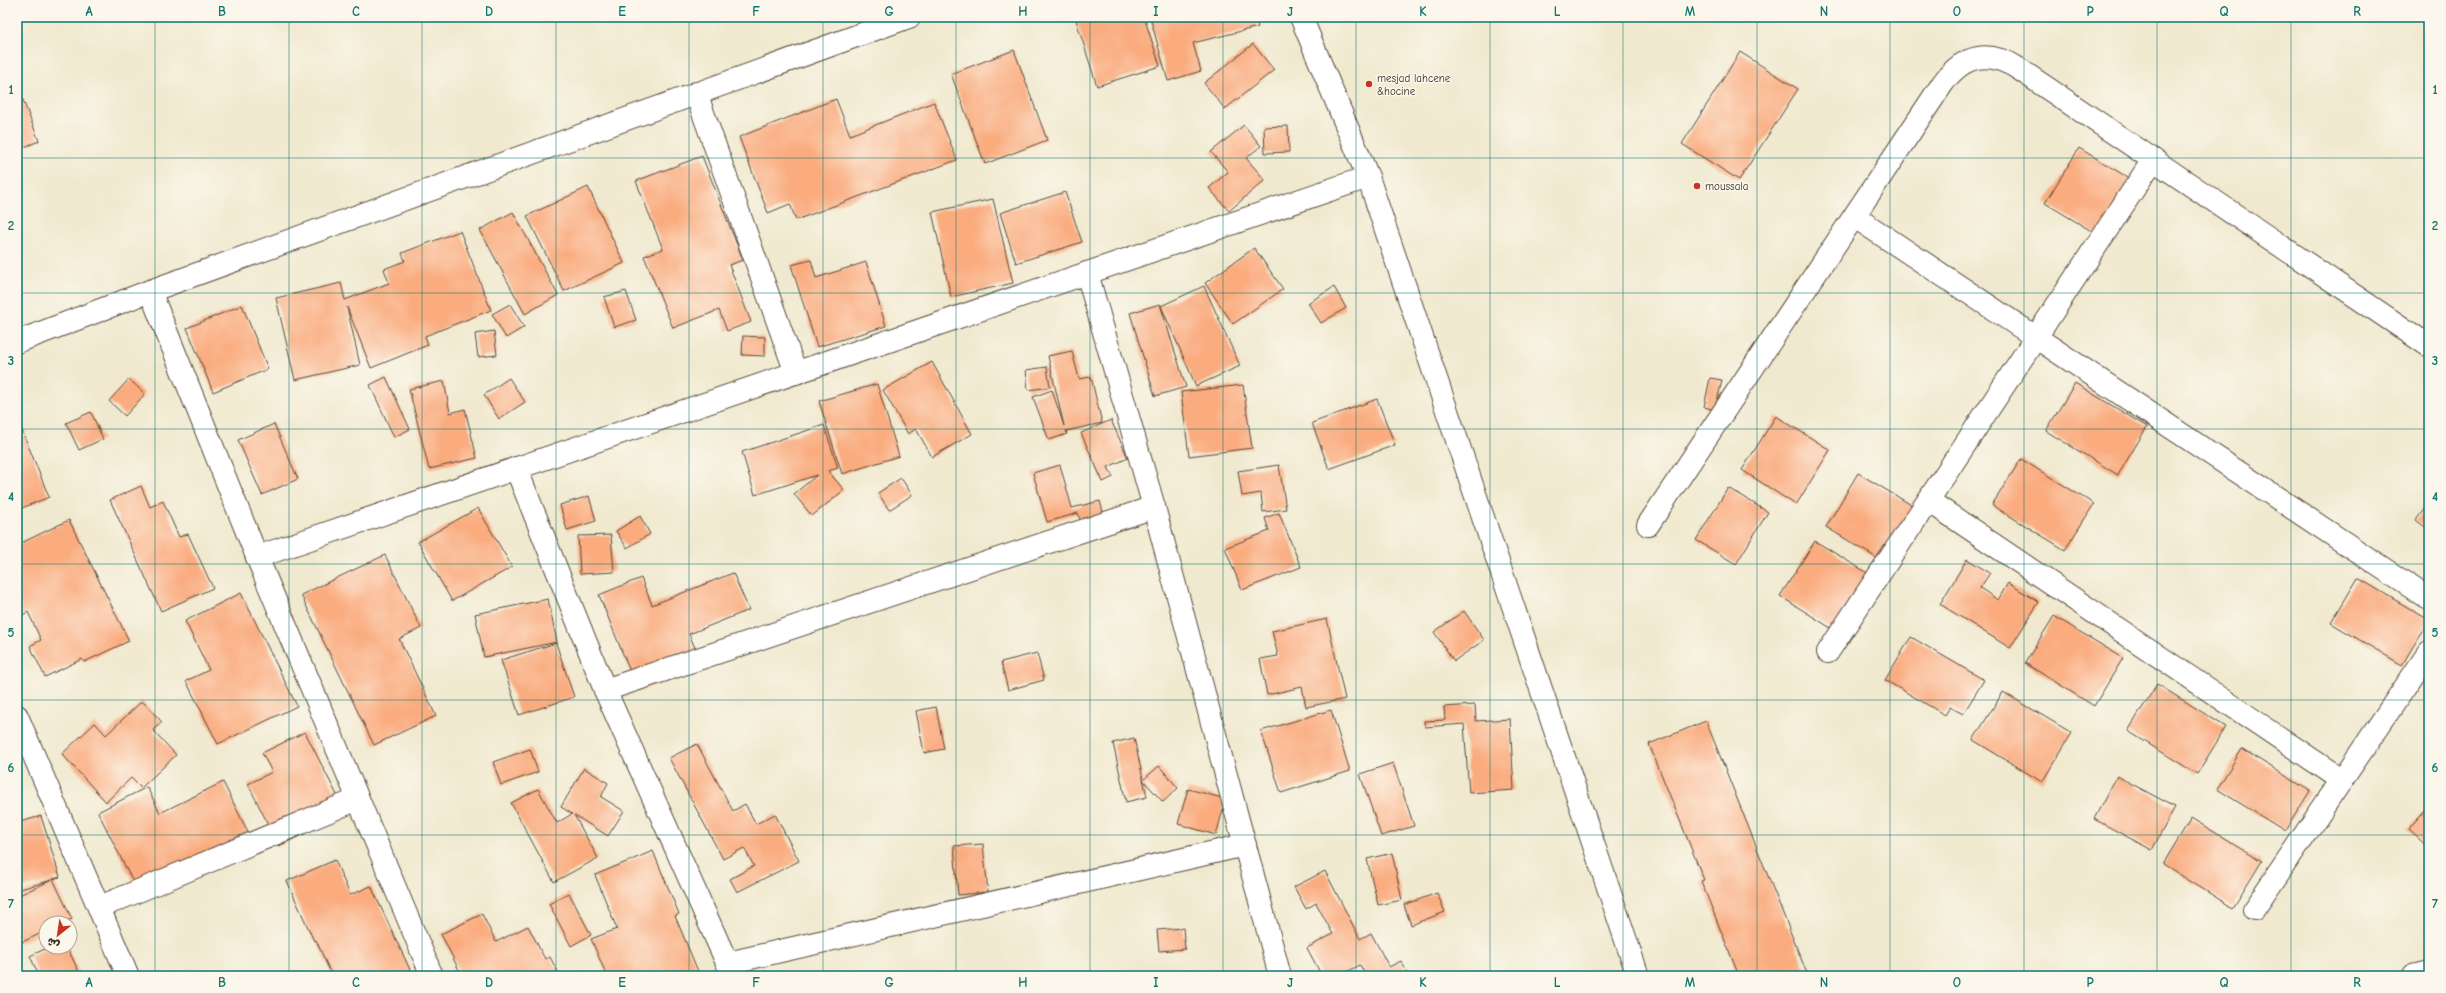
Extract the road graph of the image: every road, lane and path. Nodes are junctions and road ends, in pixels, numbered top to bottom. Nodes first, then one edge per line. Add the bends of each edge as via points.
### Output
1 (909, 17) edge
2 (1301, 17) edge
3 (696, 93) junction
4 (2153, 160) junction
5 (1368, 177) junction
6 (1855, 217) junction
7 (1087, 272) junction
8 (150, 291) junction
9 (2037, 338) junction
10 (17, 342) edge
11 (2429, 346) edge
12 (796, 373) junction
13 (516, 468) junction
14 (1929, 501) junction
15 (1154, 507) junction
16 (1648, 526) dead end
17 (257, 557) junction
18 (2429, 599) edge
19 (1828, 652) dead end
20 (2429, 652) edge
21 (605, 690) junction
22 (17, 716) edge
23 (2342, 780) junction
24 (358, 799) junction
25 (1244, 845) junction
26 (100, 907) junction
27 (2254, 909) dead end
28 (731, 970) edge
29 (2429, 972) edge
30 (128, 976) edge
31 (432, 976) edge
32 (1280, 976) edge
33 (1638, 976) edge
34 (2413, 976) edge

1 - 3 street
2 - 5 street
3 - 8 street
3 - 12 street
4 - 6 street via 2006,61 1992,57 1977,58 1951,71
4 - 9 street
4 - 11 street
5 - 7 street
5 - 33 street
6 - 9 street
6 - 16 street
7 - 12 street
7 - 15 street
8 - 10 street
8 - 17 street
9 - 14 street
9 - 18 street
12 - 13 street
13 - 17 street
13 - 21 street
14 - 19 street
14 - 23 street
15 - 21 street
15 - 25 street
17 - 24 street
20 - 23 street
21 - 28 street
22 - 26 street
23 - 27 street
24 - 26 street
24 - 31 street
25 - 28 street
25 - 32 street
26 - 30 street
29 - 34 street

